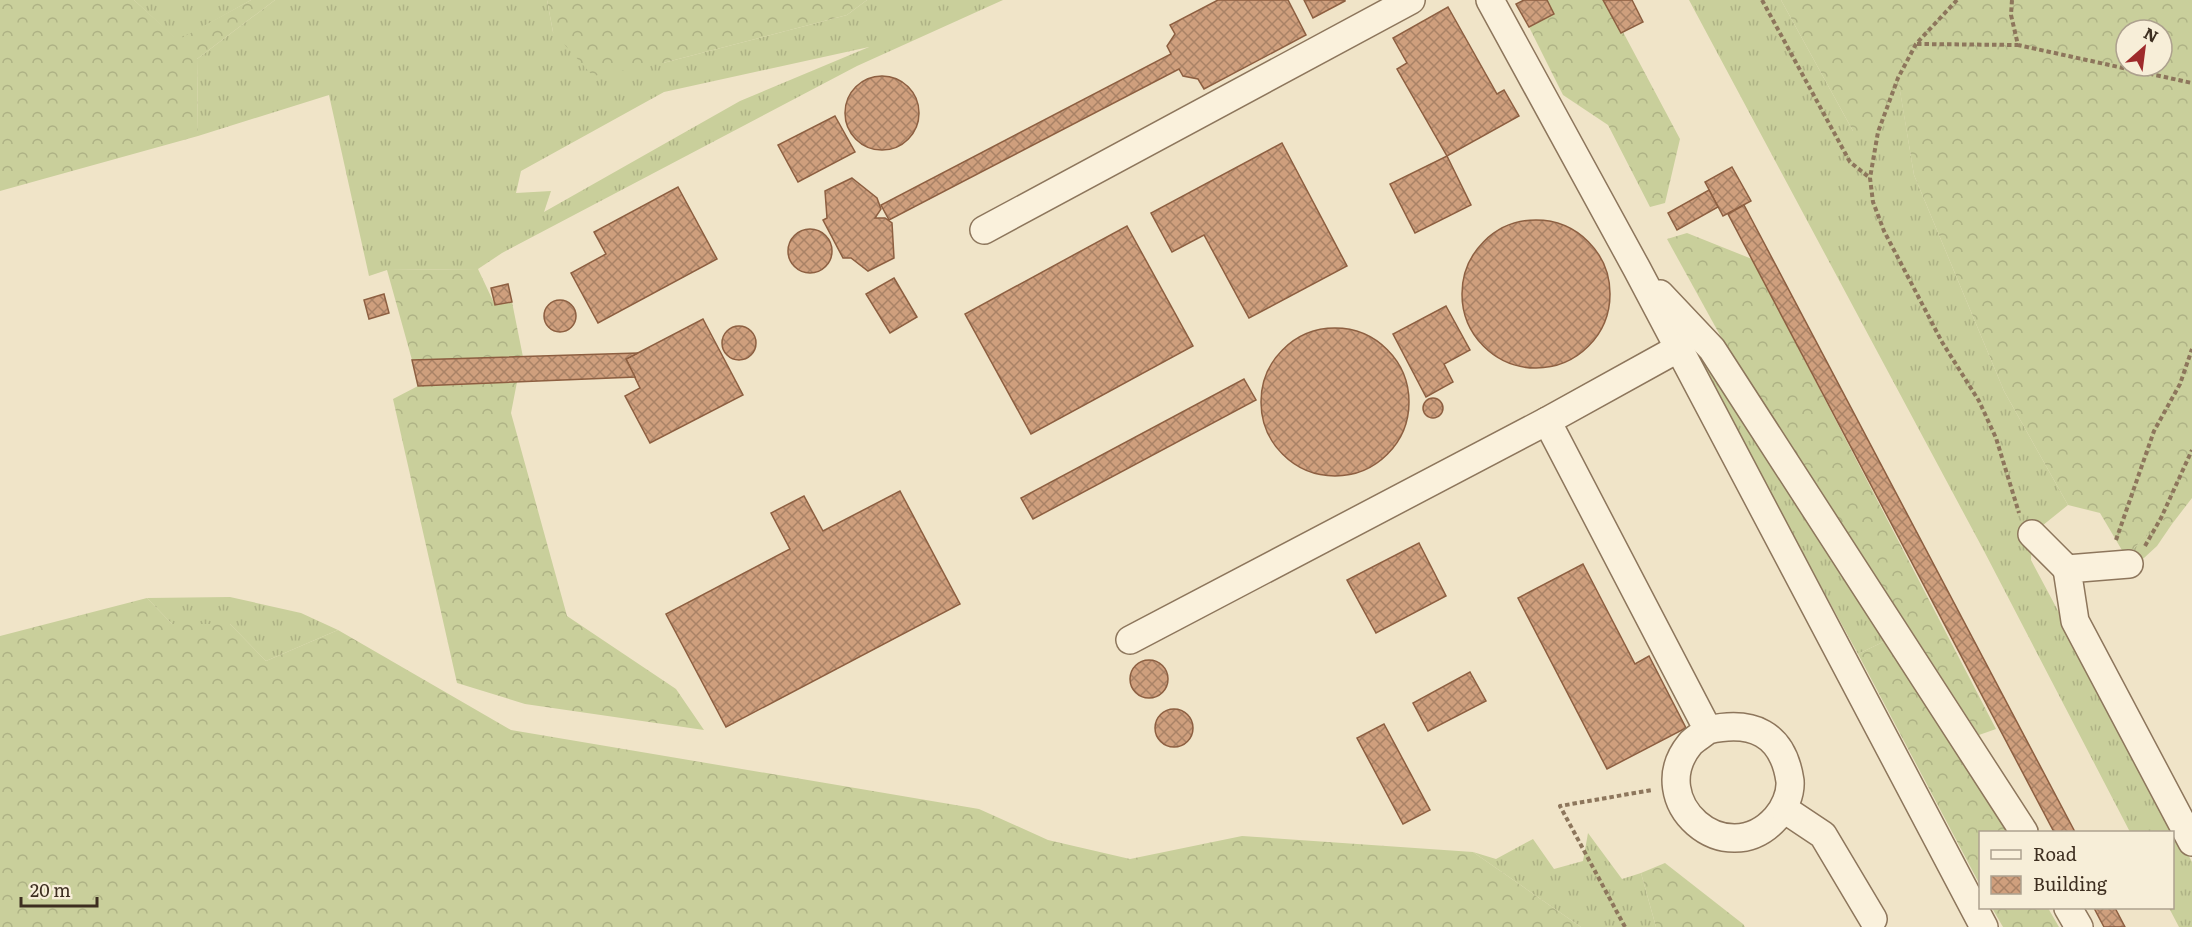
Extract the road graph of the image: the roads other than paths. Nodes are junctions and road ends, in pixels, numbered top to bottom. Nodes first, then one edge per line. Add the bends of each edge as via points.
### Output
1 (1411, 0) edge
2 (1490, 0) edge
3 (984, 230) dead end
4 (1637, 269) junction
5 (1679, 348) junction
6 (1547, 421) junction
7 (2032, 534) road end
8 (2118, 565) road end
9 (2067, 569) junction
10 (1130, 640) dead end
11 (1708, 730) junction
12 (1784, 809) junction
13 (2023, 831) edge
14 (2192, 842) edge
15 (2069, 909) edge
16 (1874, 919) dead end
17 (1984, 927) edge
18 (2079, 927) edge

1 - 3 lane
2 - 4 lane
4 - 5 lane
4 - 13 lane via 1712,349
5 - 6 lane
5 - 17 lane
6 - 10 lane
6 - 11 lane
7 - 9 lane
8 - 9 lane
9 - 14 lane via 2075,621
11 - 12 lane via 1731,725 1755,729 1774,742 1787,763 1790,786
11 - 12 lane via 1690,744 1679,763 1676,785 1683,809 1693,821 1721,838 1745,838 1767,828
12 - 16 lane via 1823,835
15 - 18 lane

